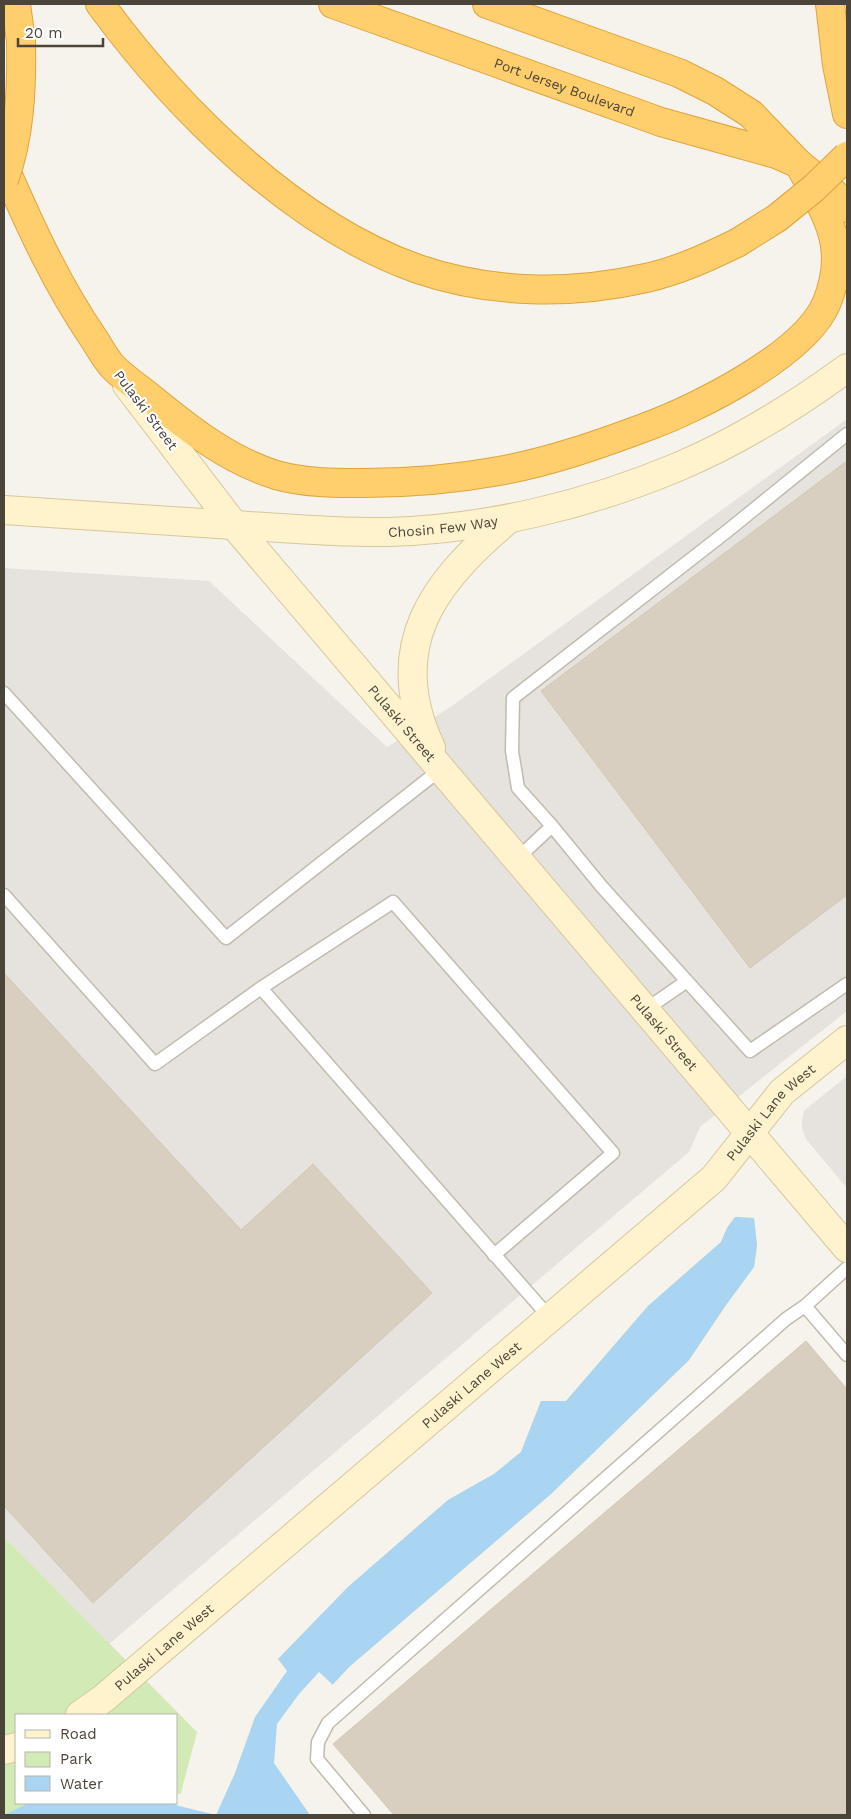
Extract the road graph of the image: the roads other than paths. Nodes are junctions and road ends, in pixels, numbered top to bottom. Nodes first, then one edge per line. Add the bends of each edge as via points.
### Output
1 (16, 4) edge
2 (100, 4) edge
3 (333, 4) edge
4 (487, 4) edge
5 (830, 4) edge
6 (847, 114) edge
7 (847, 156) edge
8 (799, 164) junction
9 (4, 166) edge
10 (4, 180) edge
11 (847, 208) edge
12 (114, 368) junction
13 (847, 368) edge
14 (847, 434) edge
15 (4, 510) edge
16 (508, 519) junction
17 (234, 525) junction
18 (4, 693) edge
19 (441, 769) junction
20 (552, 826) junction
21 (517, 858) junction
22 (4, 894) edge
23 (687, 981) junction
24 (847, 984) edge
25 (261, 988) junction
26 (645, 1010) junction
27 (847, 1040) edge
28 (749, 1132) junction
29 (847, 1248) edge
30 (494, 1254) junction
31 (847, 1268) edge
32 (805, 1306) junction
33 (550, 1318) junction
34 (847, 1355) edge
35 (81, 1714) edge
36 (364, 1815) edge

1 - 10 highway, bridge via 22,82 18,123
2 - 7 highway, bridge via 196,117 291,200 378,252 462,281 556,290 647,278 692,264 737,243 777,218
3 - 8 highway, Port Jersey Boulevard via 661,122 776,154
4 - 8 highway, Port Jersey Boulevard via 679,73 715,91 751,114
5 - 6 highway
8 - 11 highway, Port Jersey Boulevard via 830,189
8 - 12 highway via 828,218 837,251 832,286 818,319 787,351 711,397 661,422 554,458 499,471 387,483 332,483 276,475 250,465 190,430
9 - 12 highway, Pulaski Street via 54,274
12 - 17 street, Pulaski Street
13 - 16 street, Chosin Few Way via 781,413 680,466 624,488
14 - 20 lane via 514,698 512,751 518,788
15 - 17 street, Chosin Few Way
16 - 17 street, Chosin Few Way via 389,532
16 - 19 street via 478,544 440,589 415,641 414,698 421,727
17 - 19 street, Pulaski Street
18 - 19 lane via 226,938
19 - 21 street, Pulaski Street
20 - 21 lane
20 - 23 lane via 602,888
21 - 26 street, Pulaski Street
22 - 25 lane via 155,1064
23 - 24 lane via 750,1051
23 - 26 lane
25 - 30 lane
25 - 30 lane via 393,902 613,1153
26 - 28 street, Pulaski Street
27 - 28 street, Pulaski Lane West via 782,1092
28 - 29 street, Pulaski Street
28 - 33 street, Pulaski Lane West via 714,1178
30 - 33 lane
31 - 32 lane
32 - 34 lane
32 - 36 lane via 786,1319 328,1723 318,1742 317,1759
33 - 35 street, Pulaski Lane West

